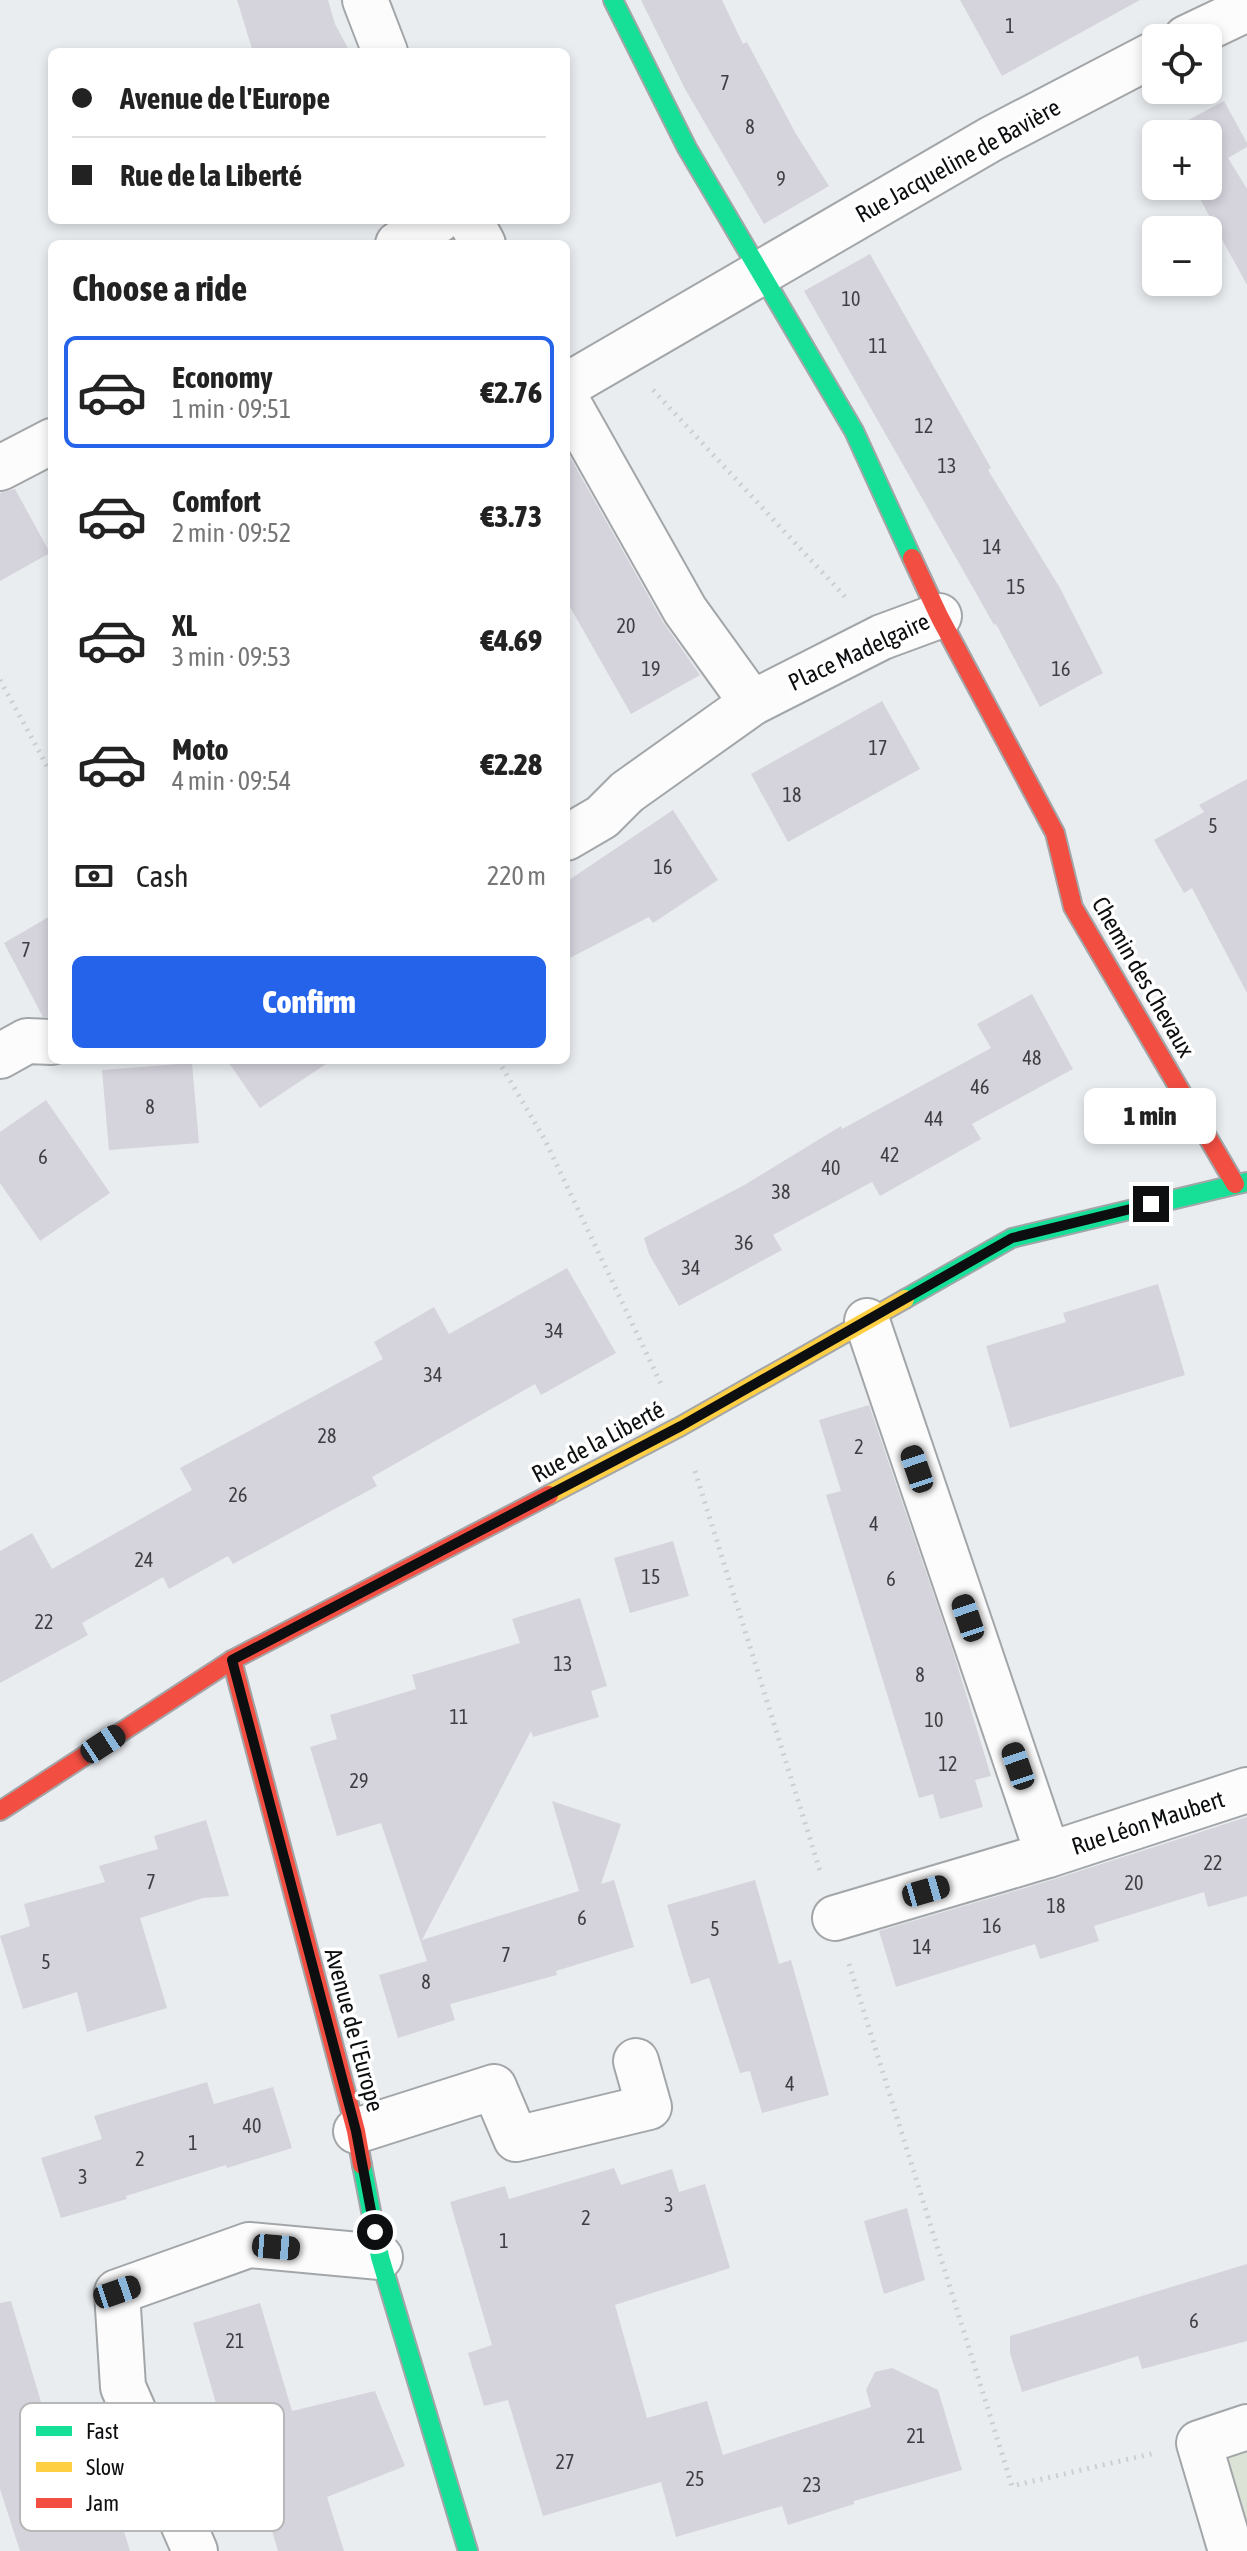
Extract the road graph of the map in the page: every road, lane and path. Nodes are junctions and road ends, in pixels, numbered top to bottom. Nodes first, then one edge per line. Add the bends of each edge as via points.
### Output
1 (365, 0) edge
2 (613, 0) edge
3 (383, 48) edge
4 (1142, 60) edge
5 (432, 224) edge
6 (405, 240) edge
7 (762, 271) junction
8 (620, 354) junction
9 (570, 384) edge
10 (570, 406) edge
11 (48, 443) edge
12 (0, 468) edge
13 (939, 616) junction
14 (882, 637) junction
15 (0, 680) edge
16 (752, 703) junction
17 (48, 768) edge
18 (570, 836) edge
19 (48, 1042) edge
20 (0, 1056) edge
21 (500, 1064) edge
22 (1241, 1183) edge
23 (867, 1321) junction
24 (681, 1426) junction
25 (232, 1660) junction
26 (1247, 1790) edge
27 (0, 1811) edge
28 (1048, 1855) junction
29 (835, 1918) junction
30 (636, 2061) dead end
31 (356, 2131) junction
32 (380, 2257) junction
33 (130, 2403) edge
34 (1247, 2427) edge
35 (1199, 2443) junction
36 (186, 2531) edge
37 (195, 2551) edge
38 (468, 2551) edge
39 (1231, 2551) edge

1 - 3 street
2 - 7 street, Place Madelgaire via 687,148
4 - 7 street, Rue Jacqueline de Bavière via 991,139
5 - 6 street
7 - 8 street
7 - 13 street, Place Madelgaire via 854,431
8 - 9 street
8 - 14 path
10 - 16 street via 685,610
11 - 12 street
13 - 14 street, Place Madelgaire
13 - 22 street, Chemin des Chevaux via 1055,833 1073,907
14 - 16 street, Place Madelgaire
15 - 17 path
16 - 18 street, Place Madelgaire
19 - 20 street via 27,1041
21 - 24 path via 545,1140
22 - 23 street, Rue de la Liberté via 1012,1238
23 - 24 street, Rue de la Liberté
23 - 28 street, Rue Léon Maubert
24 - 25 street, Rue de la Liberté
24 - 29 path
25 - 27 street, Rue de la Liberté
25 - 31 street, Avenue de l'Europe
26 - 28 street, Rue Léon Maubert
28 - 29 street, Rue Léon Maubert
29 - 35 path via 1012,2486
30 - 31 street via 649,2107 516,2139 494,2087
31 - 32 street, Avenue de l'Europe
32 - 33 street via 249,2245 117,2292 123,2387
32 - 38 street, Avenue de l'Europe
34 - 35 street
35 - 39 street
36 - 37 street

